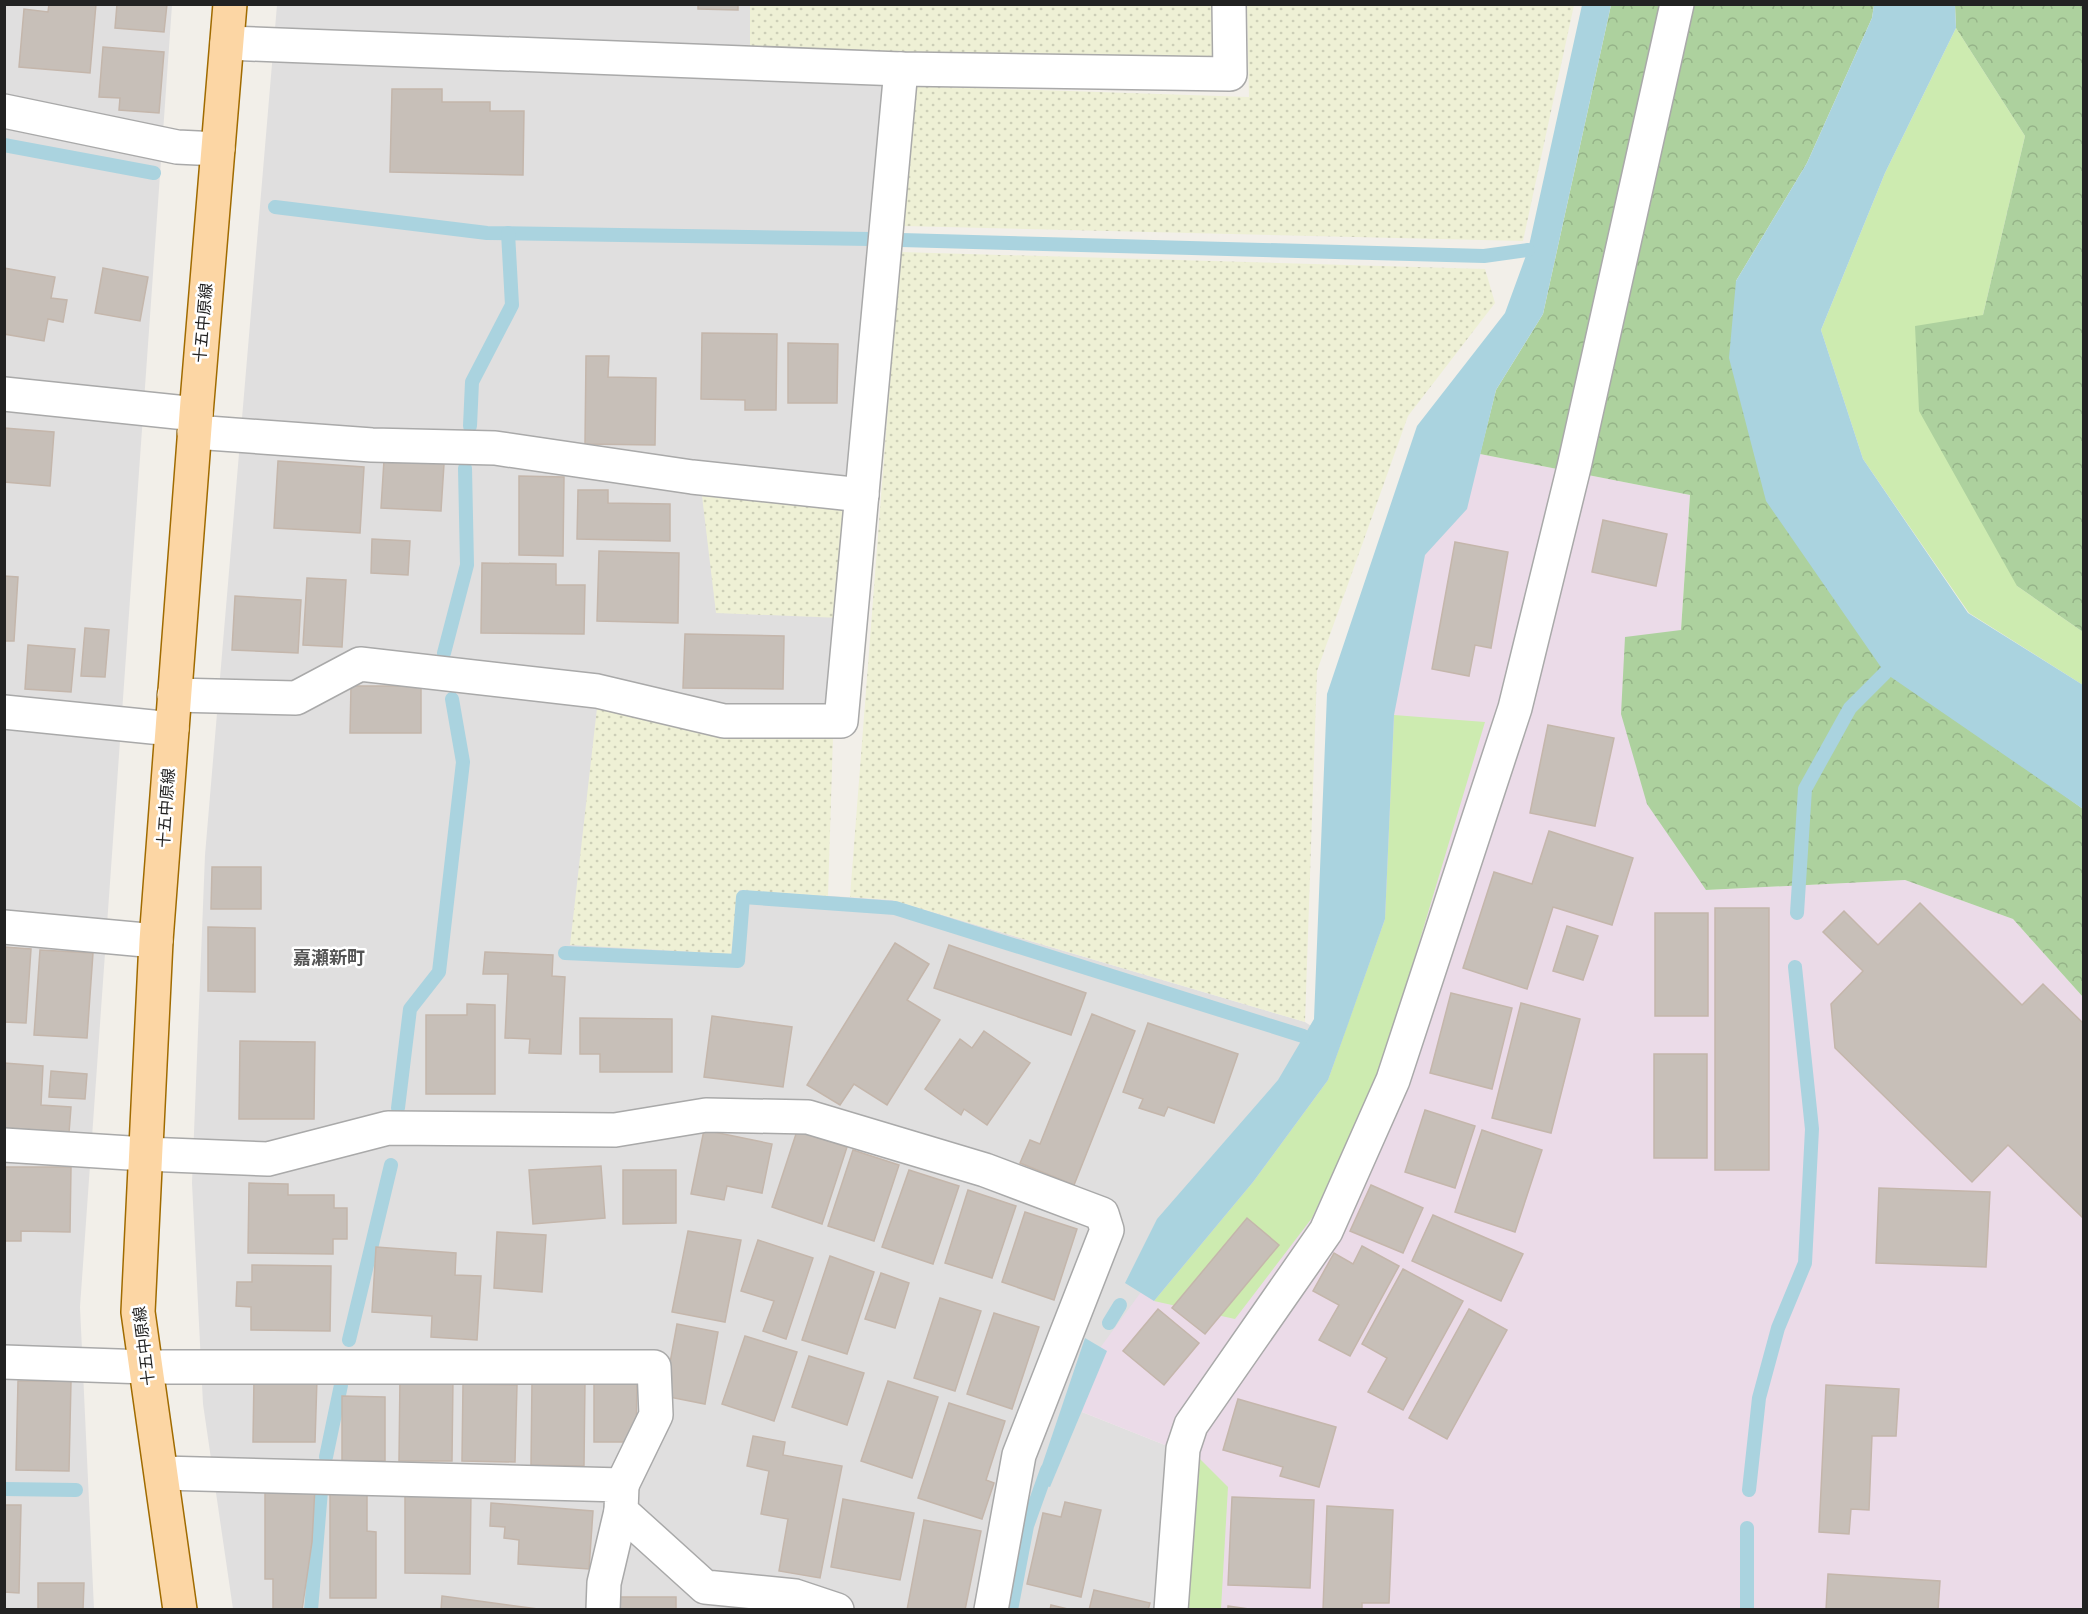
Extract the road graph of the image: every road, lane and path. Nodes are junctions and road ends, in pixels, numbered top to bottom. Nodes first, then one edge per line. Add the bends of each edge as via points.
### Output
1 (230, 4) edge
2 (1229, 4) edge
3 (1677, 4) edge
4 (227, 43) junction
5 (901, 69) junction
6 (4, 111) edge
7 (218, 149) junction
8 (4, 394) edge
9 (195, 423) junction
10 (862, 495) junction
11 (174, 695) junction
12 (4, 712) edge
13 (172, 729) junction
14 (4, 927) edge
15 (156, 941) junction
16 (4, 1145) edge
17 (145, 1154) junction
18 (4, 1362) edge
19 (146, 1367) junction
20 (162, 1473) junction
21 (621, 1498) junction
22 (180, 1610) edge
23 (603, 1610) edge
24 (837, 1610) edge
25 (991, 1610) edge
26 (1171, 1610) edge

1 - 4 main road, 十五中原線
2 - 5 street via 1230,74
3 - 26 street via 1577,455 1515,708 1393,1080 1326,1230 1191,1425 1183,1449
4 - 5 street
4 - 7 main road, 十五中原線
5 - 10 street
6 - 7 street via 177,147
7 - 9 main road, 十五中原線
8 - 9 street
9 - 10 street via 372,445 495,448 692,477
9 - 11 main road, 十五中原線
10 - 11 street via 841,721 724,721 597,691 360,664 296,698
11 - 13 main road, 十五中原線
12 - 13 street
13 - 15 main road, 十五中原線
14 - 15 street
15 - 17 main road, 十五中原線
16 - 17 street
17 - 19 main road, 十五中原線 via 138,1312
17 - 25 street via 268,1159 388,1128 615,1130 706,1115 807,1117 985,1170 1102,1214 1107,1230 1019,1455
18 - 19 street
19 - 20 main road, 十五中原線
19 - 21 street via 654,1367 656,1415
20 - 21 street
20 - 22 main road, 十五中原線
21 - 23 street via 604,1583
21 - 24 street via 705,1587 795,1596

